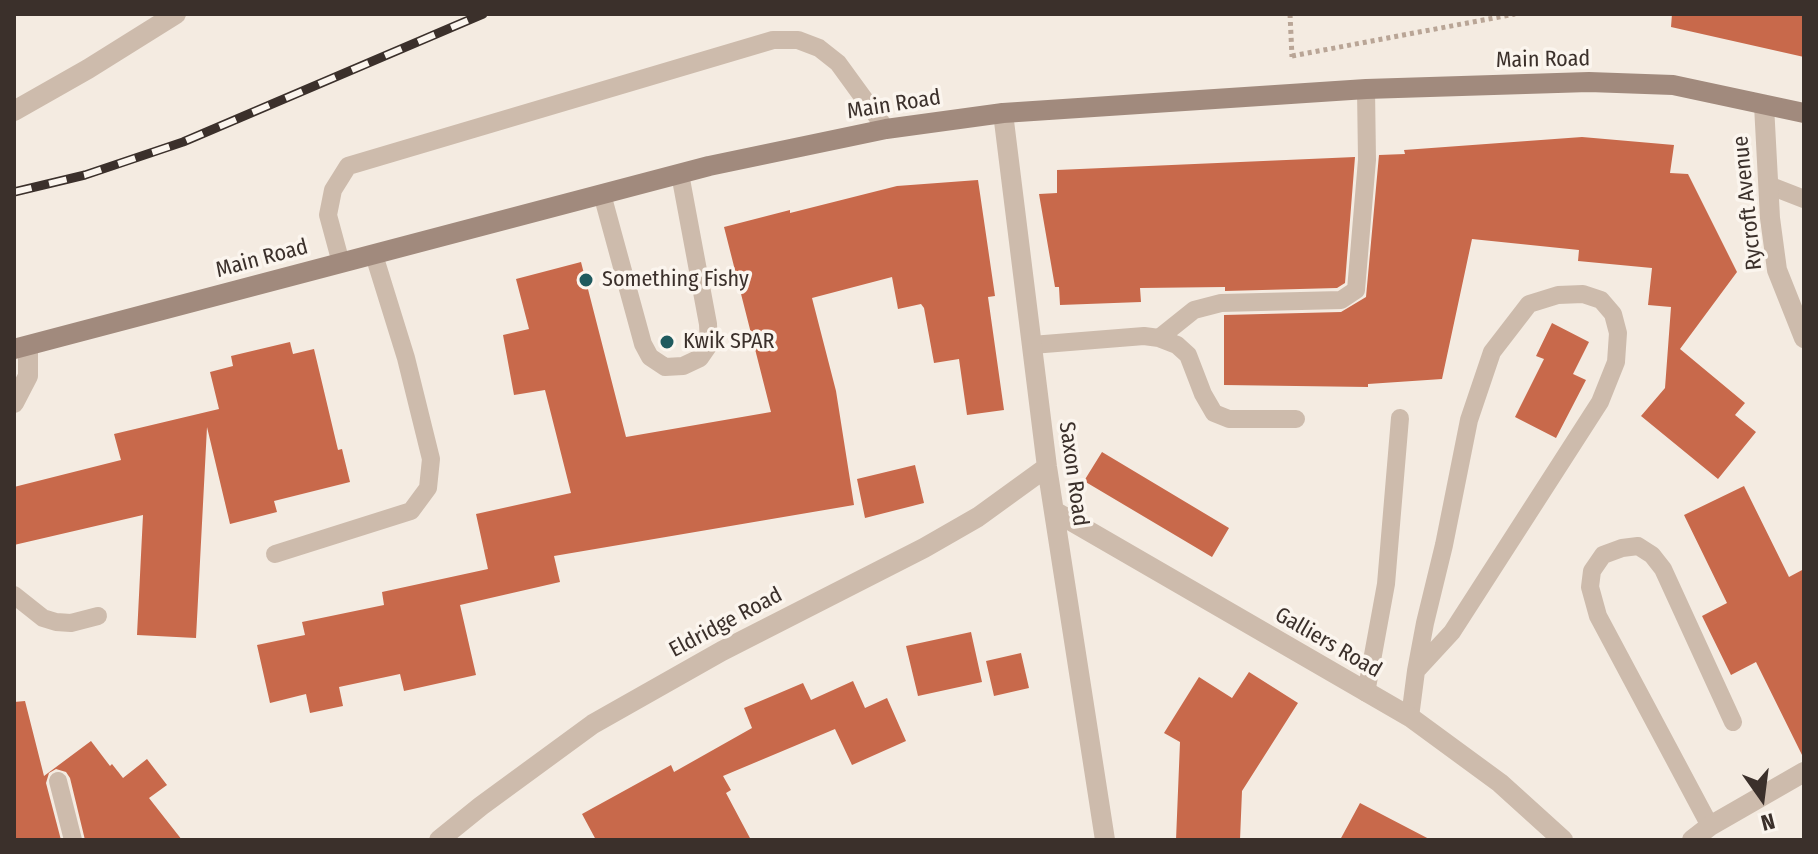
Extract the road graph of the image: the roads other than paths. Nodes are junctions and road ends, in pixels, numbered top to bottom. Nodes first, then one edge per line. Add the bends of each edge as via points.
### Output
1 (176, 14) edge
2 (1366, 89) junction
3 (1764, 105) junction
4 (14, 111) edge
5 (1003, 113) junction
6 (1804, 113) edge
7 (886, 129) junction
8 (680, 174) junction
9 (1768, 185) junction
10 (602, 194) junction
11 (1804, 199) edge
12 (374, 255) junction
13 (341, 263) junction
14 (1159, 338) junction
15 (1804, 338) edge
16 (1032, 345) junction
17 (21, 348) edge
18 (14, 403) edge
19 (1400, 418) dead end
20 (1296, 419) dead end
21 (1047, 467) junction
22 (1054, 511) junction
23 (275, 554) dead end
24 (14, 595) edge
25 (98, 616) dead end
26 (1416, 671) junction
27 (1366, 693) junction
28 (1410, 717) junction
29 (1733, 722) dead end
30 (1804, 772) edge
31 (58, 781) dead end
32 (1710, 826) junction
33 (73, 840) edge
34 (439, 840) edge
35 (1105, 840) edge
36 (1563, 840) edge
37 (1692, 840) edge

1 - 4 street
2 - 3 main road, Main Road via 1589,82 1673,85
2 - 5 main road, Main Road
2 - 14 lane via 1367,160 1356,290 1341,300 1221,303 1194,310
3 - 6 main road, Main Road
3 - 9 street, Rycroft Avenue
5 - 7 main road, Main Road
5 - 16 street, Saxon Road
7 - 8 main road, Main Road
7 - 13 lane via 838,63 819,48 798,40 773,40 348,166 333,190 328,215
8 - 10 main road, Main Road
8 - 10 lane via 709,345 700,358 683,366 665,367 643,344
9 - 11 lane
9 - 15 street, Rycroft Avenue via 1777,270
10 - 12 main road, Main Road
12 - 13 main road, Main Road
12 - 23 lane via 431,459 428,488 411,511
13 - 17 main road, Main Road
14 - 16 lane
14 - 20 lane via 1188,355 1214,413 1229,419
16 - 21 street, Saxon Road
17 - 18 street via 28,376
19 - 27 lane via 1386,584
21 - 22 street, Saxon Road
21 - 34 street, Eldridge Road via 978,517 593,724
22 - 27 street, Galliers Road
22 - 35 street, Saxon Road
24 - 25 lane via 56,622
26 - 26 lane via 1469,420 1492,352 1529,304 1558,295 1601,300 1613,314 1618,333 1616,362 1600,402 1452,632
26 - 28 lane
27 - 28 street, Galliers Road
28 - 36 street, Galliers Road via 1500,783
29 - 32 lane via 1663,569 1638,546 1603,555 1592,571 1590,587 1598,616
30 - 32 street
31 - 33 lane
32 - 37 street

